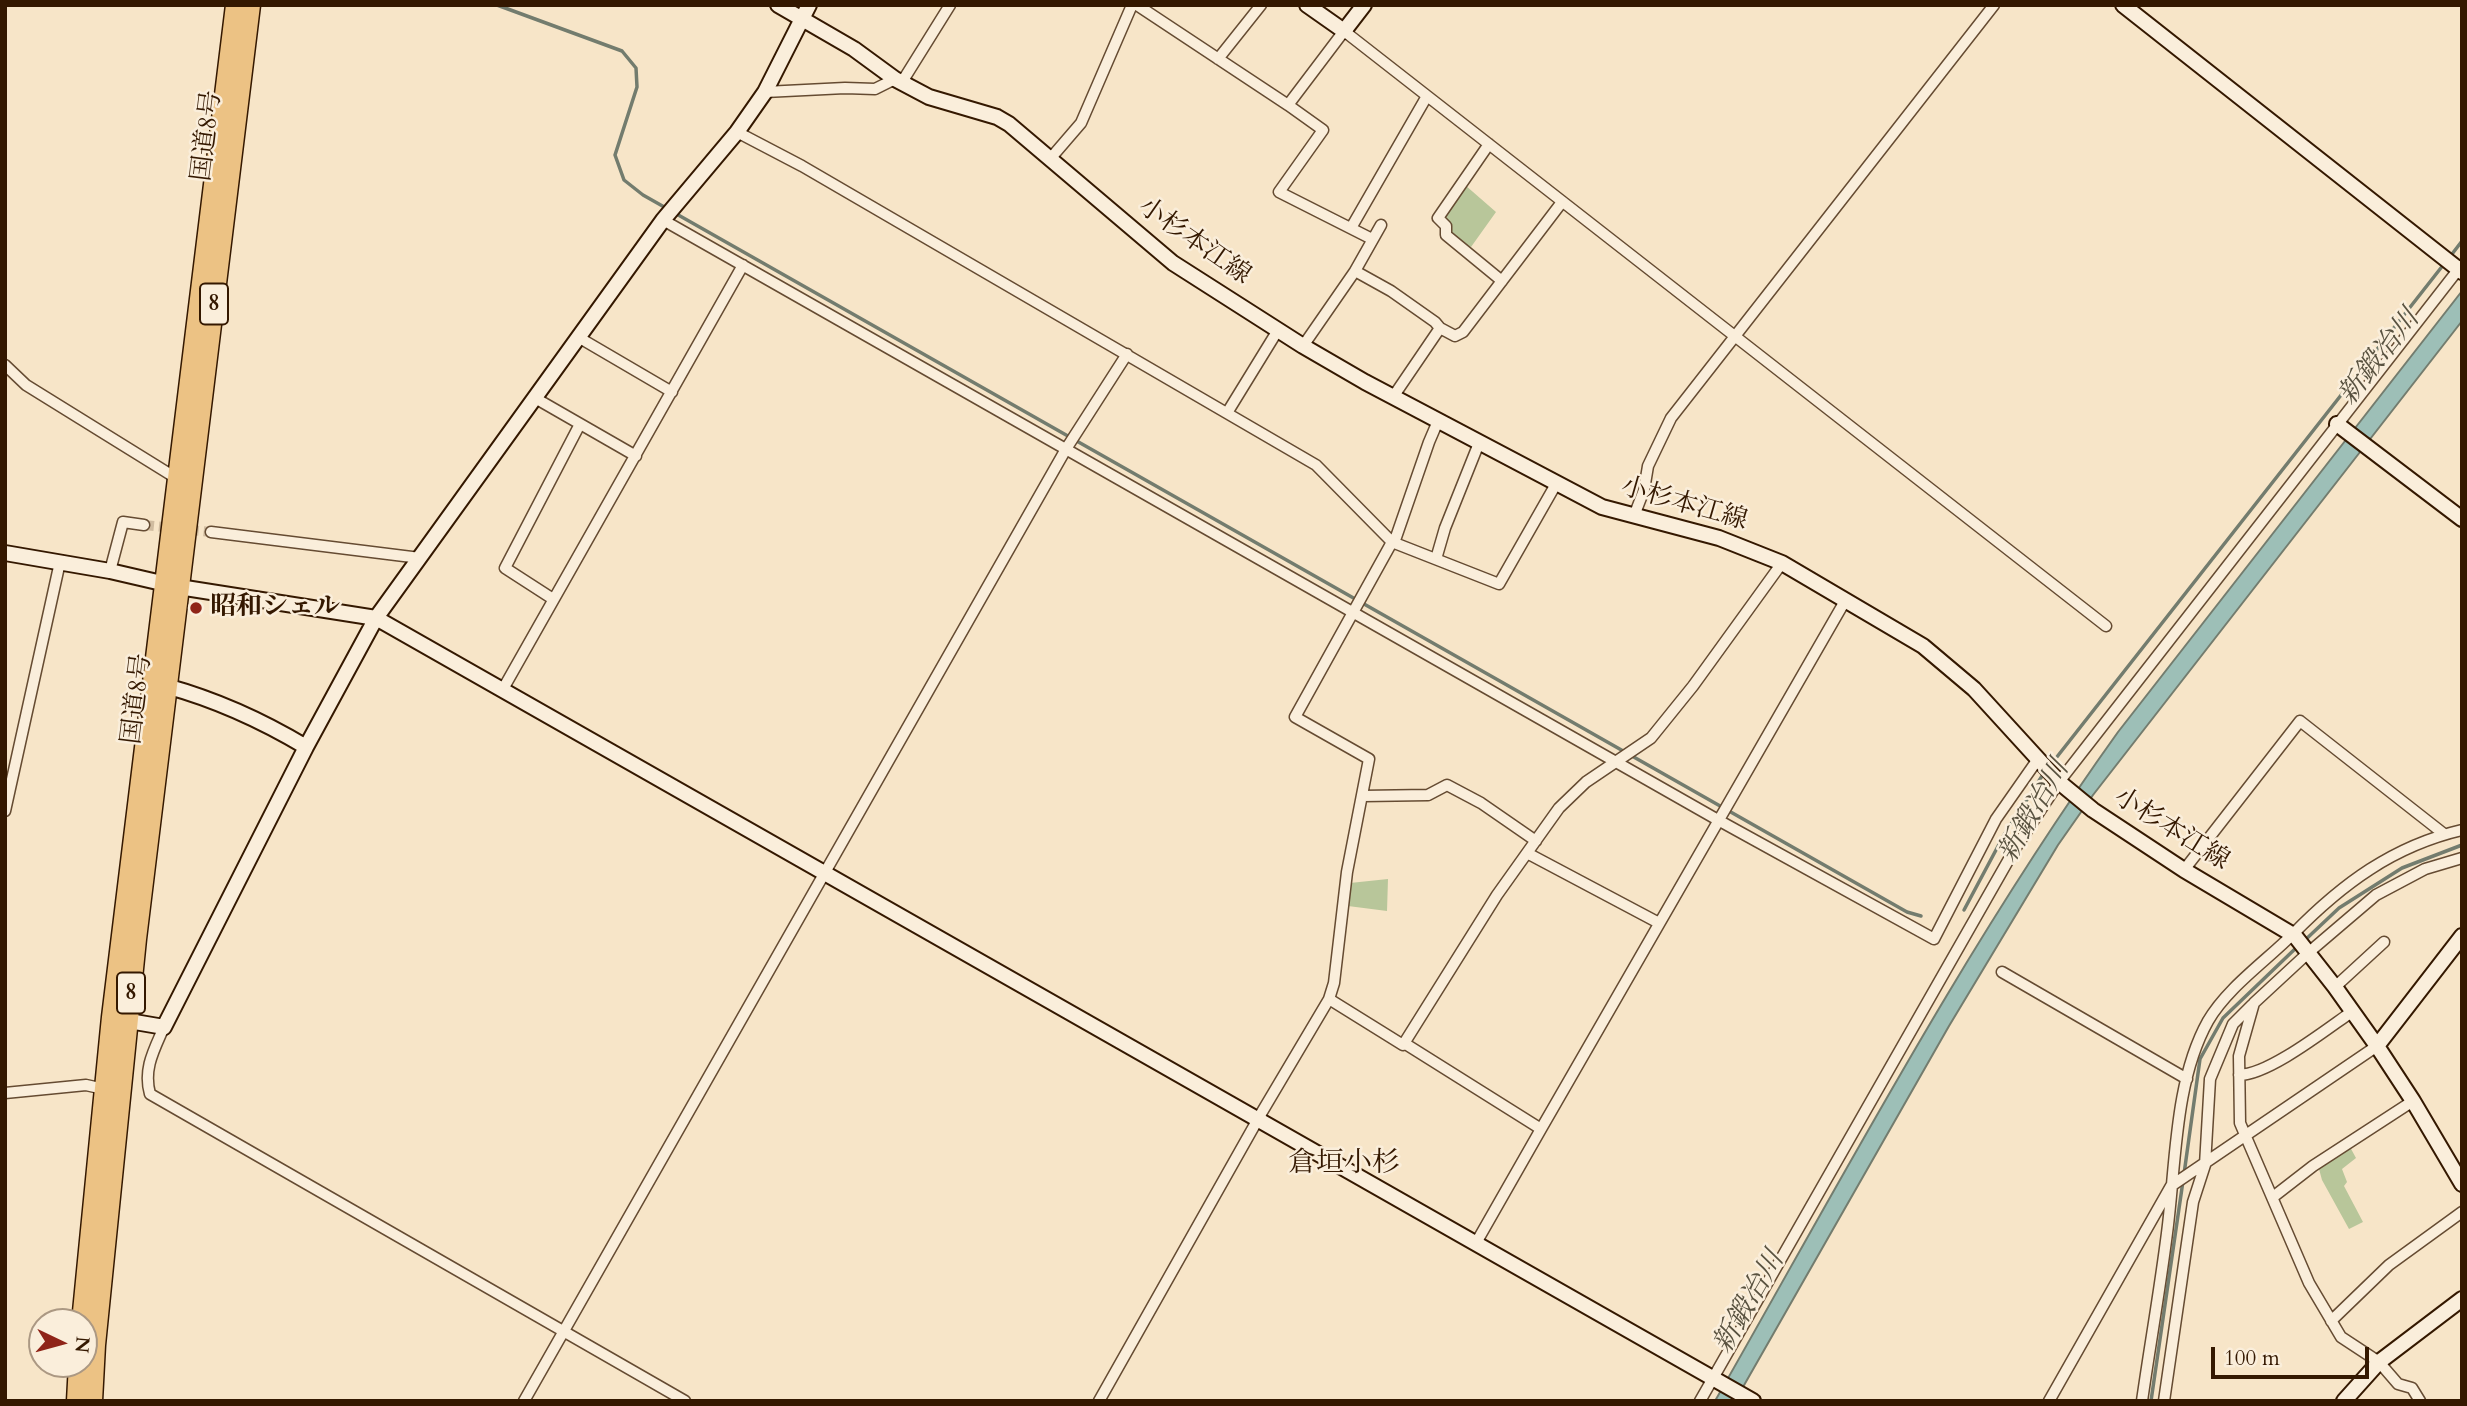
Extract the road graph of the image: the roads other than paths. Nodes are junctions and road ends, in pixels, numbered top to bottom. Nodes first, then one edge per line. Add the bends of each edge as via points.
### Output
1 (778, 5) edge
2 (809, 5) edge
3 (950, 5) edge
4 (1134, 5) edge
5 (1261, 5) edge
6 (1307, 5) edge
7 (1364, 5) edge
8 (1994, 5) edge
9 (2123, 5) edge
10 (242, 13) edge
11 (801, 19) junction
12 (1344, 31) junction
13 (1218, 59) junction
14 (899, 80) junction
15 (765, 92) junction
16 (1427, 96) junction
17 (1288, 105) junction
18 (737, 132) junction
19 (1489, 144) junction
20 (1050, 159) junction
21 (1562, 202) junction
22 (663, 220) junction
23 (1381, 225) dead end
24 (1351, 228) junction
25 (1372, 239) junction
26 (743, 265) junction
27 (2461, 269) edge
28 (1355, 271) junction
29 (1502, 281) junction
30 (1440, 328) junction
31 (1278, 330) junction
32 (578, 337) junction
33 (1735, 337) junction
34 (1303, 346) junction
35 (1127, 354) junction
36 (5, 365) edge
37 (672, 393) junction
38 (1393, 397) junction
39 (535, 398) junction
40 (1227, 413) junction
41 (1438, 421) junction
42 (580, 424) junction
43 (2340, 426) junction
44 (1479, 443) junction
45 (1066, 449) junction
46 (636, 457) junction
47 (176, 478) junction
48 (1556, 484) junction
49 (1634, 516) junction
50 (2462, 519) edge
51 (144, 525) tunnel mouth
52 (211, 532) tunnel mouth
53 (1393, 543) junction
54 (5, 553) edge
55 (420, 558) junction
56 (1436, 559) junction
57 (60, 562) junction
58 (1782, 564) junction
59 (110, 571) junction
60 (171, 584) junction
61 (553, 599) junction
62 (1845, 601) junction
63 (1353, 613) junction
64 (376, 618) junction
65 (2106, 626) dead end
66 (166, 686) junction
67 (503, 689) junction
68 (306, 747) junction
69 (2038, 759) junction
70 (1618, 762) junction
71 (2060, 782) junction
72 (1363, 796) junction
73 (5, 811) edge
74 (1718, 820) junction
75 (2462, 830) edge
76 (2444, 834) junction
77 (1536, 841) junction
78 (1527, 853) junction
79 (2462, 858) edge
80 (2184, 870) junction
81 (825, 872) junction
82 (1659, 923) junction
83 (2294, 935) junction
84 (2462, 936) edge
85 (2384, 942) dead end
86 (2307, 951) junction
87 (2002, 972) dead end
88 (2335, 986) junction
89 (1329, 999) junction
90 (2255, 1003) junction
91 (2353, 1011) junction
92 (129, 1021) junction
93 (164, 1027) junction
94 (1404, 1043) junction
95 (2377, 1046) junction
96 (2239, 1075) junction
97 (2187, 1079) junction
98 (104, 1089) junction
99 (5, 1093) edge
100 (2413, 1101) junction
101 (1258, 1119) junction
102 (1541, 1129) junction
103 (2247, 1135) junction
104 (2205, 1165) junction
105 (2462, 1184) edge
106 (2171, 1186) junction
107 (2273, 1197) junction
108 (2462, 1212) edge
109 (1476, 1243) junction
110 (2462, 1299) edge
111 (82, 1308) edge
112 (2331, 1321) junction
113 (564, 1331) junction
114 (2379, 1362) junction
115 (77, 1378) edge
116 (1717, 1380) junction
117 (1752, 1400) edge
118 (76, 1401) edge
119 (93, 1401) edge
120 (524, 1401) edge
121 (685, 1401) edge
122 (1099, 1401) edge
123 (1700, 1401) edge
124 (2049, 1401) edge
125 (2142, 1401) edge
126 (2164, 1401) edge
127 (2344, 1401) edge
128 (2420, 1401) edge

1 - 11 street, 小杉本江線
2 - 11 street
3 - 14 street
4 - 13 street
4 - 20 street via 1081,123
5 - 13 street
6 - 12 street
7 - 12 street
8 - 33 street
9 - 27 street
10 - 47 highway, 国道8号 / 8
10 - 60 highway, 国道8号 / 8
11 - 14 street, 小杉本江線
11 - 15 street
12 - 16 street
12 - 17 street
13 - 17 street
14 - 15 street via 875,89
14 - 20 street, 小杉本江線 via 929,97 997,117
15 - 18 street
16 - 19 street
16 - 24 street
17 - 24 street via 1323,130 1279,192
18 - 22 street
18 - 35 street
19 - 21 street
19 - 29 street via 1438,218 1446,226 1446,235
20 - 31 street, 小杉本江線 via 1173,263
21 - 29 street
21 - 33 street
22 - 26 street
22 - 32 street
23 - 25 street
24 - 25 street
25 - 28 street
26 - 37 street
26 - 45 street
27 - 43 street
28 - 30 street
28 - 34 street
29 - 30 street via 1463,332 1455,336
30 - 38 street
31 - 34 street, 小杉本江線
31 - 40 street
32 - 37 street
32 - 39 street
33 - 49 street via 1671,418 1648,466
33 - 65 street
34 - 38 street, 小杉本江線
35 - 40 street
35 - 45 street
36 - 47 street via 26,385
37 - 46 street
38 - 41 street, 小杉本江線
39 - 42 street
39 - 55 street
40 - 53 street via 1317,465
41 - 44 street, 小杉本江線
41 - 53 street
42 - 46 street
42 - 61 street via 505,568
43 - 50 street
43 - 71 street
44 - 48 street, 小杉本江線
44 - 56 street
45 - 63 street
45 - 81 street
46 - 61 street
47 - 60 highway, 国道8号 / 8
48 - 49 street, 小杉本江線 via 1601,507
48 - 56 street via 1499,584
49 - 58 street, 小杉本江線 via 1719,538
51 - 59 street via 123,522
52 - 55 street
53 - 56 street
53 - 63 street
54 - 57 street
55 - 64 street
57 - 59 street
57 - 73 street
58 - 62 street, 小杉本江線
58 - 70 street via 1651,738
59 - 60 street
60 - 64 street
60 - 66 highway, 国道8号 / 8
60 - 98 highway, 国道8号 / 8
61 - 67 street
62 - 69 street, 小杉本江線 via 1923,646 1974,689
62 - 74 street
63 - 70 street
63 - 72 street via 1295,717 1369,759
64 - 67 street
64 - 68 street
66 - 68 street via 257,719
66 - 92 highway, 国道8号 / 8
67 - 81 street
68 - 93 street
69 - 71 street, 小杉本江線
69 - 74 street via 1996,819 1934,939
70 - 74 street
70 - 77 street via 1586,782 1559,808
71 - 80 street, 小杉本江線 via 2093,810
71 - 116 street via 2013,852
72 - 77 street via 1428,795 1447,785
72 - 89 street
74 - 82 street
75 - 76 street
76 - 80 street via 2300,722
76 - 83 street via 2367,870 2304,921
77 - 78 street
78 - 82 street
78 - 94 street
79 - 86 street via 2425,869 2376,895
80 - 83 street, 小杉本江線
81 - 101 street
81 - 113 street
82 - 102 street
83 - 86 street, 小杉本江線
83 - 97 street via 2221,1003 2208,1021
84 - 95 street
85 - 88 street
86 - 88 street, 小杉本江線
86 - 90 street
87 - 97 street
88 - 91 street, 小杉本江線
89 - 94 street
89 - 101 street
90 - 96 street via 2239,1056
90 - 104 street via 2234,1024 2210,1079
91 - 95 street, 小杉本江線
91 - 96 street via 2296,1050
92 - 93 street
92 - 119 highway, 国道8号 / 8
93 - 113 street via 149,1062 146,1080 150,1094
94 - 102 street
95 - 100 street, 小杉本江線
95 - 103 street
96 - 103 street via 2240,1123
97 - 106 street
98 - 99 street via 86,1085
98 - 111 highway, 国道8号 / 8
100 - 105 street, 小杉本江線
100 - 107 street
101 - 109 street
101 - 122 street
102 - 109 street
103 - 104 street
103 - 107 street
104 - 106 street
104 - 126 street via 2193,1202
106 - 124 street
106 - 125 street
107 - 112 street via 2309,1283
108 - 112 street via 2389,1265
109 - 116 street
110 - 114 street
112 - 114 street via 2341,1337
113 - 120 street
113 - 121 street
114 - 127 street
114 - 128 street via 2398,1384 2412,1388
115 - 118 highway
116 - 117 street
116 - 123 street

